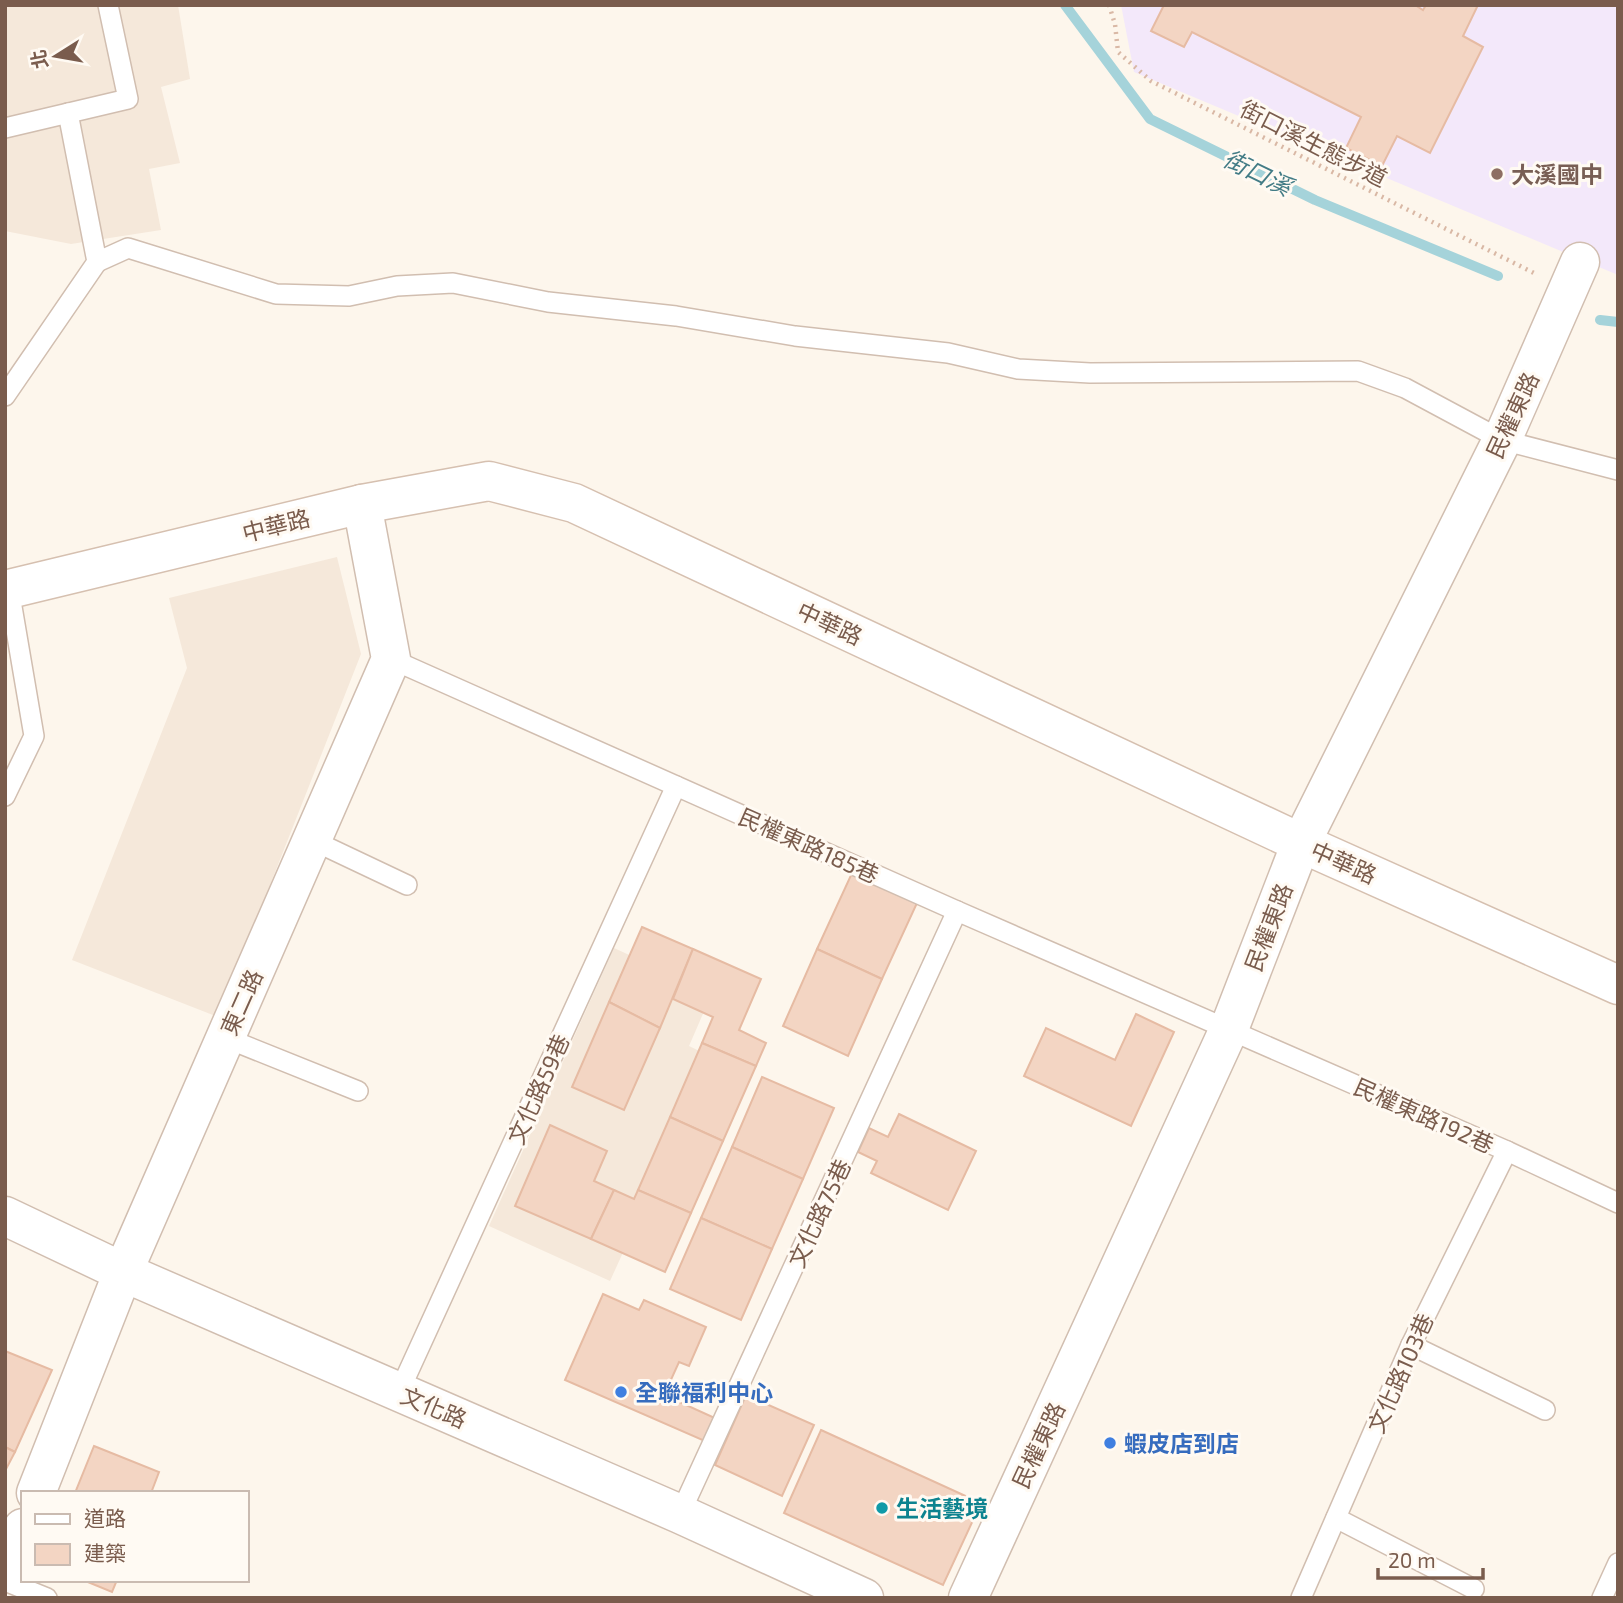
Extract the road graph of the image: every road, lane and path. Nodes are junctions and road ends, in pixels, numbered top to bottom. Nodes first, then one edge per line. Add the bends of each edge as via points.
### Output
1 (108, 5) edge
2 (1109, 5) edge
3 (68, 113) junction
4 (5, 128) edge
5 (97, 262) junction
6 (1580, 262) dead end
7 (1544, 278) dead end
8 (5, 396) edge
9 (1502, 440) junction
10 (1618, 470) edge
11 (362, 504) junction
12 (7, 589) edge
13 (391, 659) junction
14 (676, 786) junction
15 (5, 796) edge
16 (312, 840) junction
17 (1301, 843) junction
18 (407, 885) dead end
19 (957, 911) junction
20 (1618, 985) edge
21 (1229, 1029) junction
22 (226, 1038) junction
23 (358, 1091) dead end
24 (1507, 1151) junction
25 (1618, 1203) edge
26 (5, 1216) edge
27 (123, 1272) junction
28 (1411, 1345) junction
29 (400, 1392) junction
30 (1545, 1410) dead end
31 (37, 1491) edge
32 (680, 1514) junction
33 (1336, 1518) junction
34 (21, 1533) edge
35 (1618, 1563) edge
36 (5, 1572) edge
37 (5, 1581) edge
38 (1474, 1589) dead end
39 (47, 1598) edge
40 (864, 1598) edge
41 (968, 1598) edge
42 (1301, 1598) edge
43 (1602, 1598) edge

1 - 3 lane via 128,99
2 - 7 path, 街口溪生態步道 via 1118,52 1151,81
3 - 4 lane
3 - 5 lane
5 - 8 lane
5 - 9 lane via 128,248 276,294 349,296 397,286 453,283 548,302 948,353 1018,369 1090,373 1357,371 1405,388
6 - 9 street, 民權東路
9 - 10 lane
9 - 17 street, 民權東路
11 - 12 street, 中華路
11 - 13 street
11 - 17 street, 中華路 via 489,481 574,503
12 - 15 lane via 34,736
13 - 14 lane, 民權東路185巷
13 - 16 street, 東二路
14 - 19 lane, 民權東路185巷
14 - 29 lane, 文化路59巷
16 - 18 lane
16 - 22 street, 東二路
17 - 20 street, 中華路
17 - 21 street, 民權東路
19 - 21 lane, 民權東路185巷
19 - 32 lane, 文化路75巷
21 - 24 lane, 民權東路192巷
21 - 41 street, 民權東路
22 - 23 lane
22 - 27 street, 東二路
24 - 25 lane, 民權東路192巷
24 - 28 lane, 文化路103巷
26 - 27 street, 文化路
27 - 29 street, 文化路
27 - 31 street, 東二路
28 - 30 lane
28 - 33 lane, 文化路103巷
29 - 32 street, 文化路
32 - 40 street, 文化路
33 - 38 lane
33 - 42 lane, 文化路103巷
34 - 36 street
35 - 43 lane
37 - 39 lane

